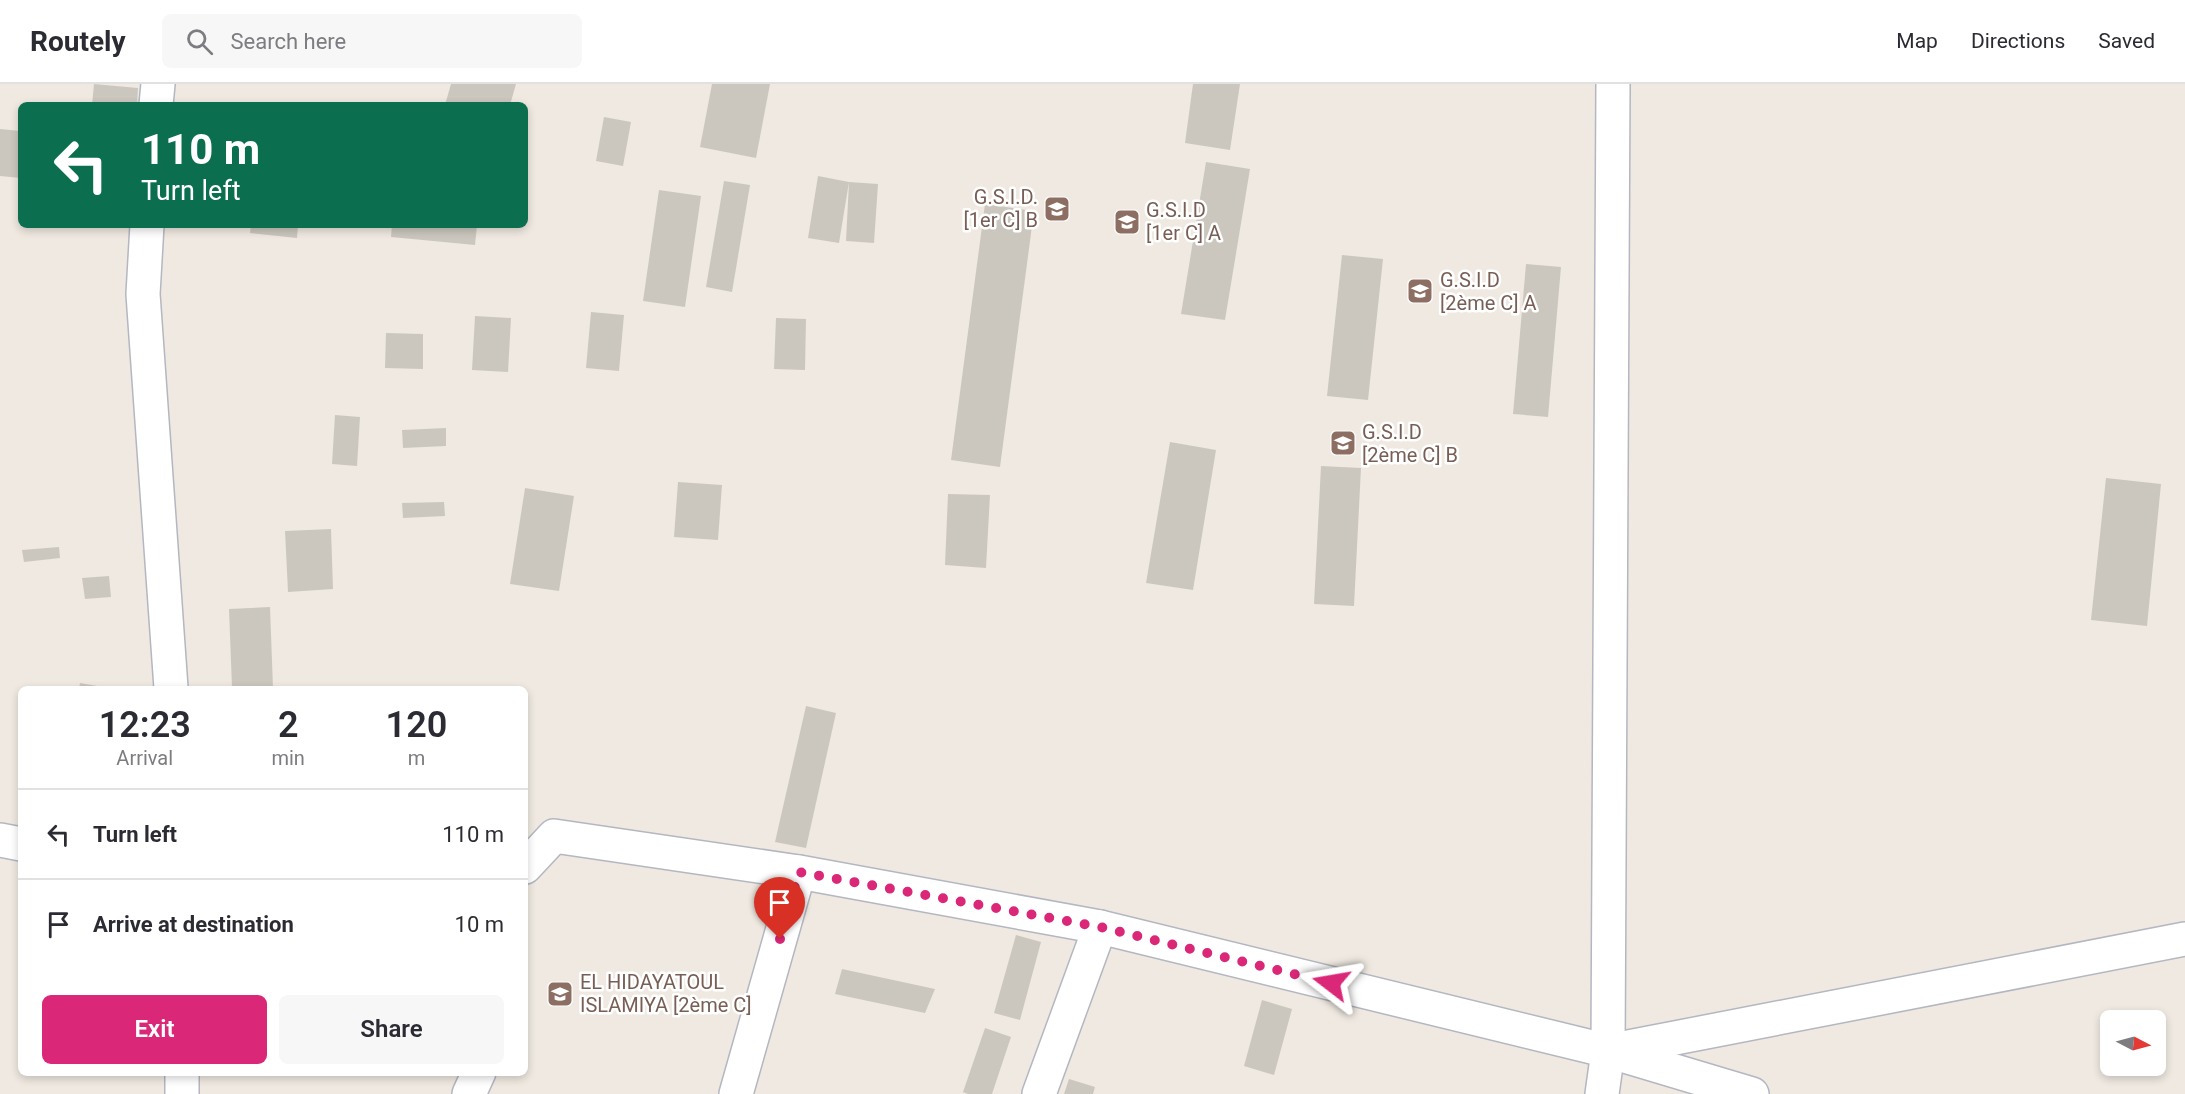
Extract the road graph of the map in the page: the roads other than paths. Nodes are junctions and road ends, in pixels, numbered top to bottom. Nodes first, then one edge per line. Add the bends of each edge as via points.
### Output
1 (158, 84) edge
2 (1613, 84) edge
3 (156, 102) edge
4 (147, 228) edge
5 (171, 686) edge
6 (0, 840) edge
7 (18, 843) edge
8 (528, 864) edge
9 (799, 872) junction
10 (1100, 927) junction
11 (2185, 939) edge
12 (1608, 1051) junction
13 (182, 1076) edge
14 (477, 1076) edge
15 (182, 1094) edge
16 (469, 1094) edge
17 (736, 1094) edge
18 (1039, 1094) edge
19 (1602, 1094) edge
20 (1752, 1094) edge

1 - 3 street
2 - 12 street
4 - 5 street via 143,294
6 - 7 street
8 - 9 street via 554,836
9 - 10 street
9 - 17 street
10 - 12 street
10 - 18 street
11 - 12 street
12 - 19 street
12 - 20 street
13 - 15 street
14 - 16 street

